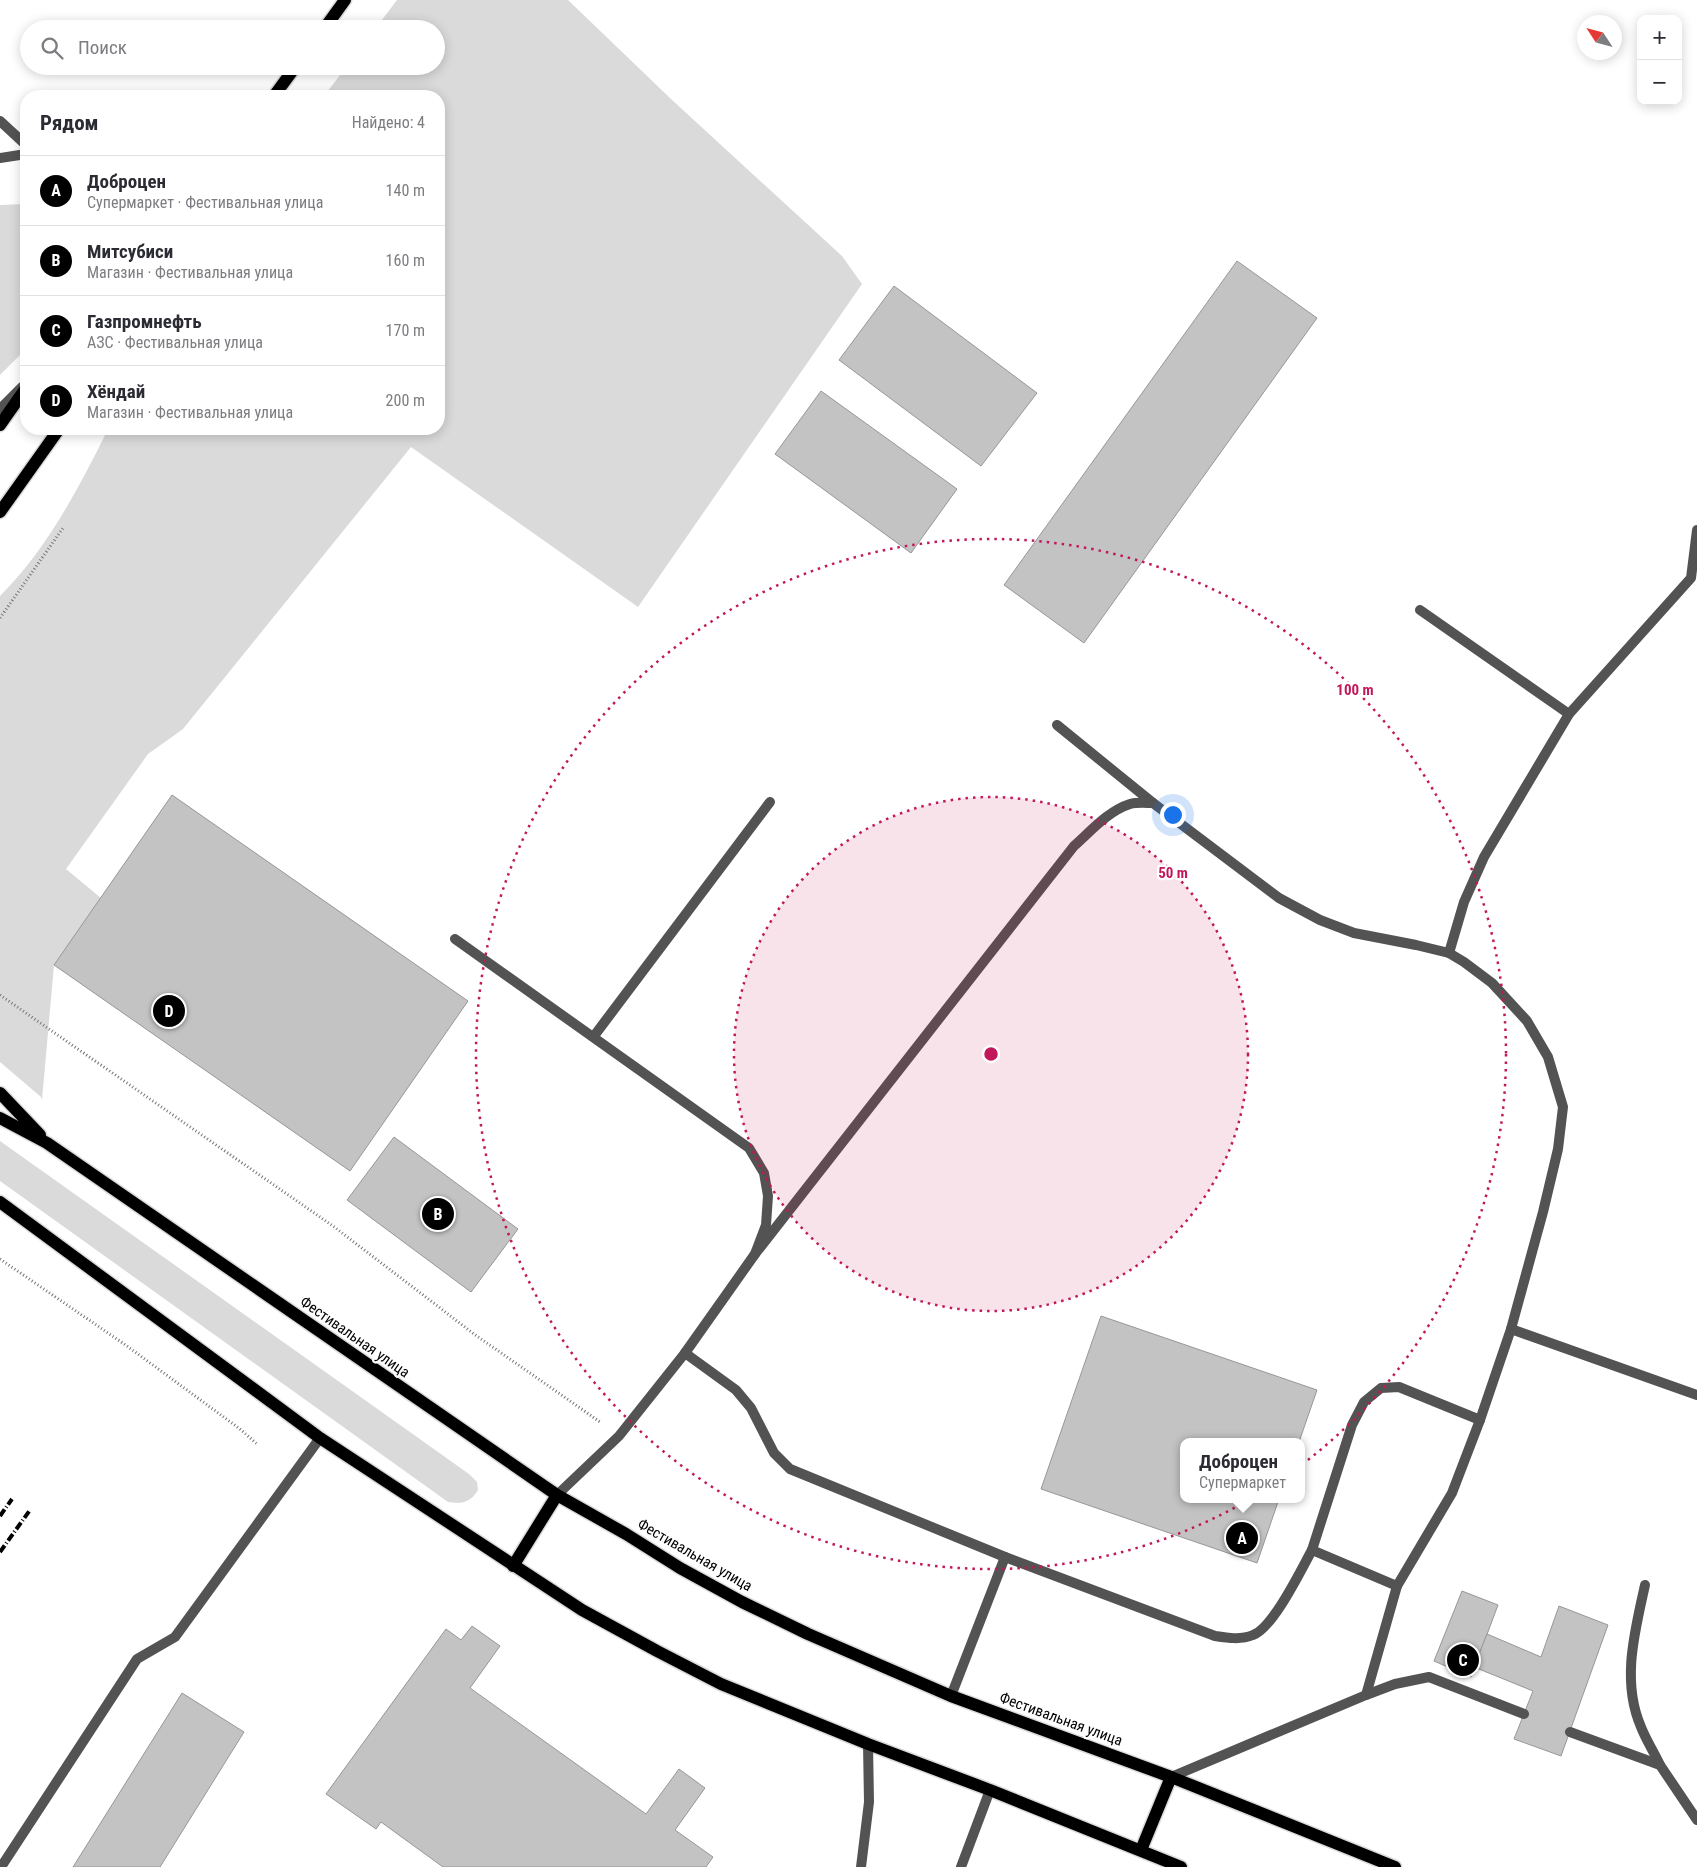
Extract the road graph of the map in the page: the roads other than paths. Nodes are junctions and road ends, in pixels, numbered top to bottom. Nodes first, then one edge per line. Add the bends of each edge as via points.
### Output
1 (345, 0) edge
2 (331, 20) edge
3 (289, 75) edge
4 (278, 90) edge
5 (0, 120) edge
6 (20, 138) edge
7 (20, 155) edge
8 (0, 158) edge
9 (20, 389) edge
10 (20, 397) edge
11 (0, 409) edge
12 (0, 425) edge
13 (55, 435) edge
14 (0, 512) edge
15 (1697, 530) edge
16 (1420, 610) dead end
17 (1569, 714) junction
18 (1058, 725) dead end
19 (770, 802) dead end
20 (1154, 803) junction
21 (455, 939) dead end
22 (1449, 954) junction
23 (594, 1036) junction
24 (0, 1093) edge
25 (0, 1118) edge
26 (47, 1142) junction
27 (0, 1202) edge
28 (0, 1210) edge
29 (31, 1225) junction
30 (755, 1254) junction
31 (1511, 1329) junction
32 (685, 1352) junction
33 (1697, 1395) edge
34 (1480, 1420) junction
35 (320, 1438) junction
36 (557, 1495) junction
37 (1312, 1550) junction
38 (1005, 1557) junction
39 (513, 1566) junction
40 (1645, 1585) dead end
41 (1397, 1586) junction
42 (1366, 1695) junction
43 (951, 1696) junction
44 (1524, 1714) dead end
45 (1570, 1732) dead end
46 (868, 1744) junction
47 (1660, 1765) junction
48 (1171, 1777) junction
49 (990, 1790) junction
50 (1697, 1820) edge
51 (1140, 1850) junction
52 (1, 1867) edge
53 (861, 1867) edge
54 (962, 1867) edge
55 (1181, 1867) edge
56 (1395, 1867) edge

1 - 2 main road
3 - 4 main road
5 - 6 lane
7 - 8 lane
9 - 11 lane
10 - 12 main road
13 - 14 main road
15 - 17 lane via 1691,578
16 - 17 lane
17 - 22 lane via 1484,857 1464,902
18 - 20 lane
19 - 23 lane
20 - 22 lane via 1279,898 1320,920 1354,933
20 - 30 lane via 1132,804 1116,810 1074,846
21 - 23 lane
22 - 31 lane via 1492,983 1527,1021 1548,1056 1562,1107 1556,1158
23 - 30 lane via 749,1148 764,1172 768,1196 766,1225
24 - 26 main road
25 - 26 main road
26 - 36 main road, Фестивальная улица
27 - 29 main road
28 - 29 main road
29 - 35 main road
30 - 32 lane
31 - 33 lane
31 - 34 lane
32 - 36 lane via 619,1436
32 - 38 lane via 736,1390 751,1408 774,1453 790,1469
34 - 37 lane via 1400,1387 1381,1388 1364,1402 1352,1425
34 - 41 lane via 1452,1493
35 - 39 main road
35 - 52 lane via 175,1638 137,1659
36 - 39 main road
36 - 43 main road, Фестивальная улица via 742,1602
37 - 38 lane via 1270,1620 1255,1635 1237,1638 1215,1636
37 - 41 lane
38 - 43 lane
39 - 46 main road via 582,1610 713,1680
40 - 47 lane via 1630,1665 1632,1693 1640,1725
41 - 42 lane
42 - 44 lane via 1395,1684 1429,1677
42 - 48 lane
43 - 48 main road, Фестивальная улица
45 - 47 lane
46 - 49 main road
46 - 53 lane via 869,1802
47 - 50 lane
48 - 51 main road
48 - 56 main road, Фестивальная улица
49 - 51 main road
49 - 54 lane
51 - 55 main road

